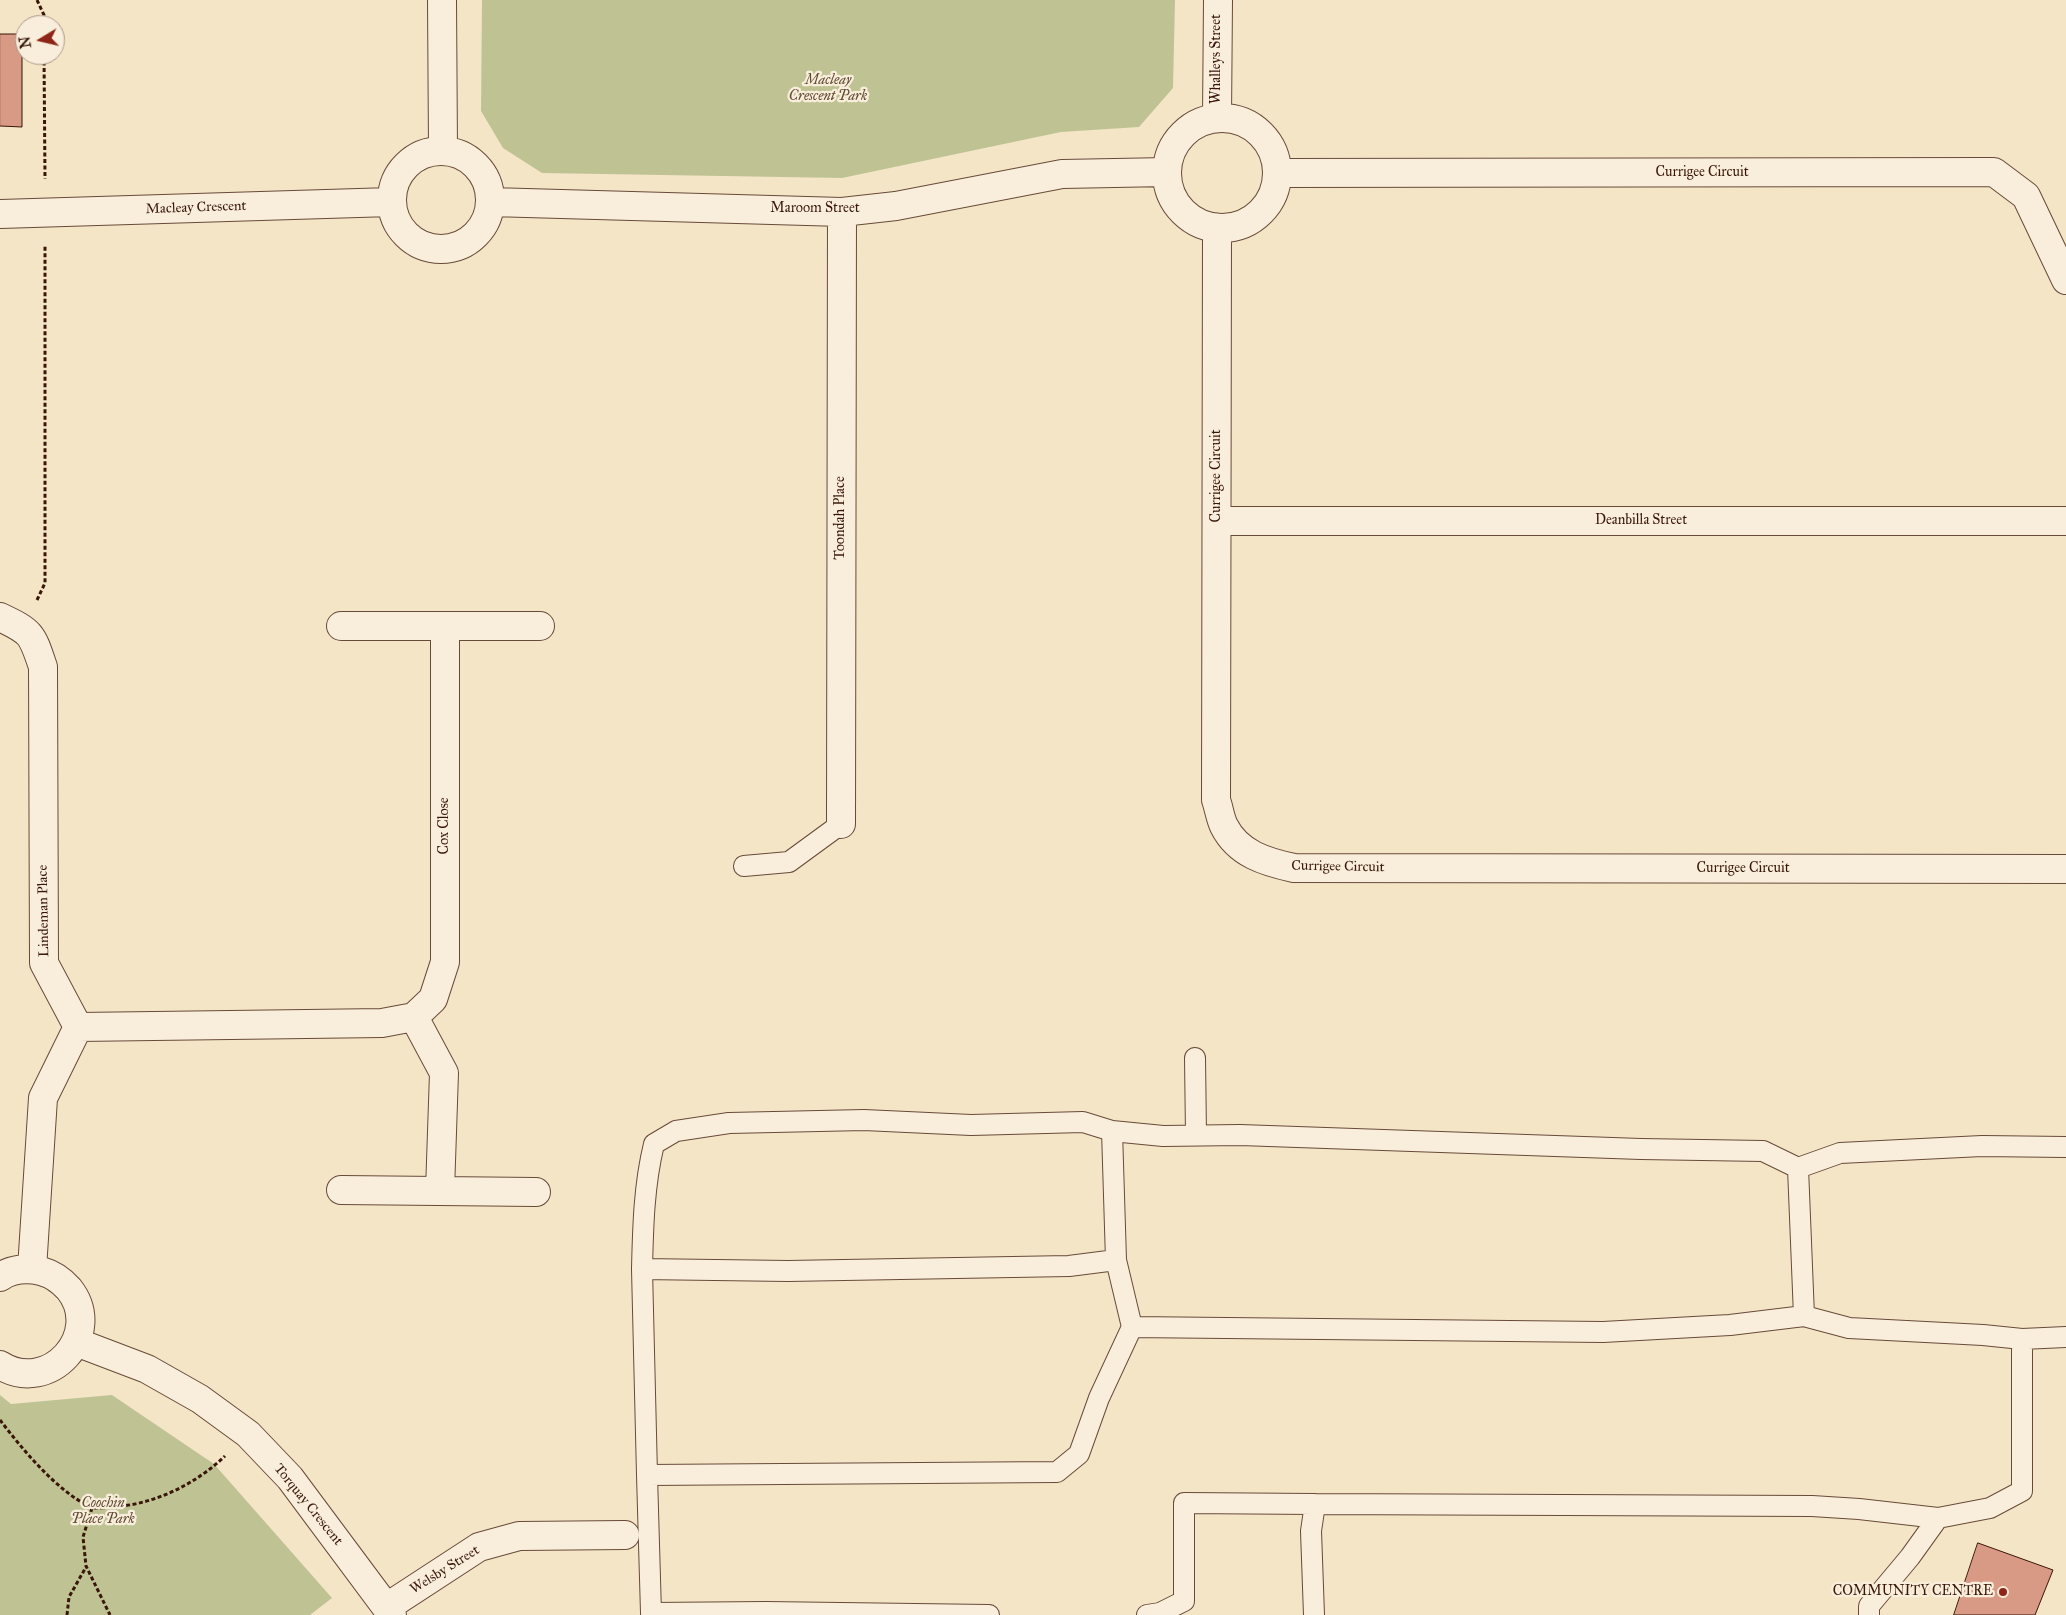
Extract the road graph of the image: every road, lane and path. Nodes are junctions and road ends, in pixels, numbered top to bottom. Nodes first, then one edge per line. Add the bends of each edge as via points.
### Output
1 (37, 0) edge
2 (442, 0) edge
3 (1218, 0) edge
4 (44, 15) edge
5 (44, 65) edge
6 (1217, 118) junction
7 (443, 149) junction
8 (1167, 172) junction
9 (1278, 174) junction
10 (391, 202) junction
11 (491, 202) junction
12 (842, 212) junction
13 (0, 214) edge
14 (45, 214) junction
15 (1217, 229) junction
16 (2066, 280) edge
17 (1217, 520) junction
18 (2066, 521) edge
19 (0, 617) edge
20 (341, 626) dead end
21 (445, 626) junction
22 (540, 626) dead end
23 (24, 628) junction
24 (841, 824) joint
25 (744, 866) dead end
26 (2066, 869) edge
27 (414, 1017) junction
28 (78, 1027) junction
29 (1195, 1058) dead end
30 (1112, 1132) junction
31 (1196, 1135) junction
32 (2066, 1147) edge
33 (1798, 1168) junction
34 (341, 1190) dead end
35 (440, 1191) junction
36 (536, 1192) dead end
37 (1116, 1260) junction
38 (32, 1269) junction
39 (642, 1269) junction
40 (0, 1277) edge
41 (1804, 1316) junction
42 (1132, 1326) junction
43 (2066, 1337) edge
44 (2022, 1339) junction
45 (76, 1342) junction
46 (0, 1365) edge
47 (0, 1420) edge
48 (248, 1434) junction
49 (647, 1475) junction
50 (1315, 1504) junction
51 (92, 1508) junction
52 (1938, 1518) junction
53 (625, 1535) dead end
54 (86, 1566) junction
55 (390, 1611) edge
56 (67, 1615) edge
57 (110, 1615) edge
58 (989, 1615) edge
59 (1147, 1615) edge
60 (1314, 1615) edge
61 (1869, 1615) edge

1 - 4 path
2 - 7 street
3 - 6 street, Whalleys Street
5 - 14 path
6 - 8 street via 1192,126 1178,140 1170,153
6 - 9 street via 1236,120 1259,132 1271,147
7 - 10 street via 422,153 406,164 394,182
7 - 11 street via 462,154 478,165 488,182
8 - 12 street, Maroom Street via 1062,174 896,206
8 - 15 street via 1170,193 1180,209 1198,224
9 - 15 street via 1274,192 1257,217 1240,226
9 - 16 street, Currigee Circuit via 1994,172 2026,196
10 - 11 street via 396,220 407,236 423,246 441,250 460,246 476,236 486,221
10 - 14 street, Macleay Crescent
11 - 12 street, Maroom Street
12 - 24 street, Toondah Place
13 - 14 street, Macleay Crescent
14 - 23 path via 45,583
15 - 17 street, Currigee Circuit
17 - 18 street, Deanbilla Street
17 - 26 street, Currigee Circuit via 1216,800 1224,826 1243,850 1268,863 1304,868
19 - 23 street
20 - 21 street
21 - 22 street
21 - 27 street, Cox Close via 445,962 432,999
23 - 28 street, Lindeman Place via 34,642 43,667 44,963
24 - 25 lane via 789,862
27 - 28 street via 382,1023
27 - 35 street via 444,1074
28 - 38 street via 43,1098
29 - 31 lane
30 - 31 lane
30 - 37 lane
30 - 39 lane via 1083,1122 971,1125 864,1120 729,1123 676,1131 654,1144 647,1174
31 - 33 lane via 1762,1151
32 - 33 lane via 1982,1146 1840,1153
33 - 41 lane
34 - 35 street
35 - 36 street
37 - 39 lane via 1050,1267 788,1271
37 - 42 lane
38 - 40 street via 17,1270
38 - 45 street via 56,1277 73,1294 79,1310
39 - 49 lane
41 - 42 lane via 1730,1325 1603,1332
41 - 44 lane via 1849,1328
42 - 49 lane via 1098,1398 1079,1454 1057,1472
43 - 44 lane
44 - 52 lane via 2022,1491 1990,1508
45 - 46 street via 67,1357 53,1368 36,1373 18,1373
45 - 48 street, Torquay Crescent via 147,1370 200,1399
47 - 51 path via 18,1444 64,1490
48 - 51 path via 210,1470 170,1494 120,1507
48 - 55 street, Torquay Crescent via 290,1478
49 - 58 lane via 650,1613
50 - 52 lane via 1812,1506
50 - 59 lane via 1184,1504 1184,1601 1160,1613
50 - 60 lane via 1311,1530
51 - 54 path via 83,1536
52 - 61 lane via 1869,1606
53 - 55 street, Welsby Street via 519,1536 479,1547
54 - 56 path via 69,1597
54 - 57 path

